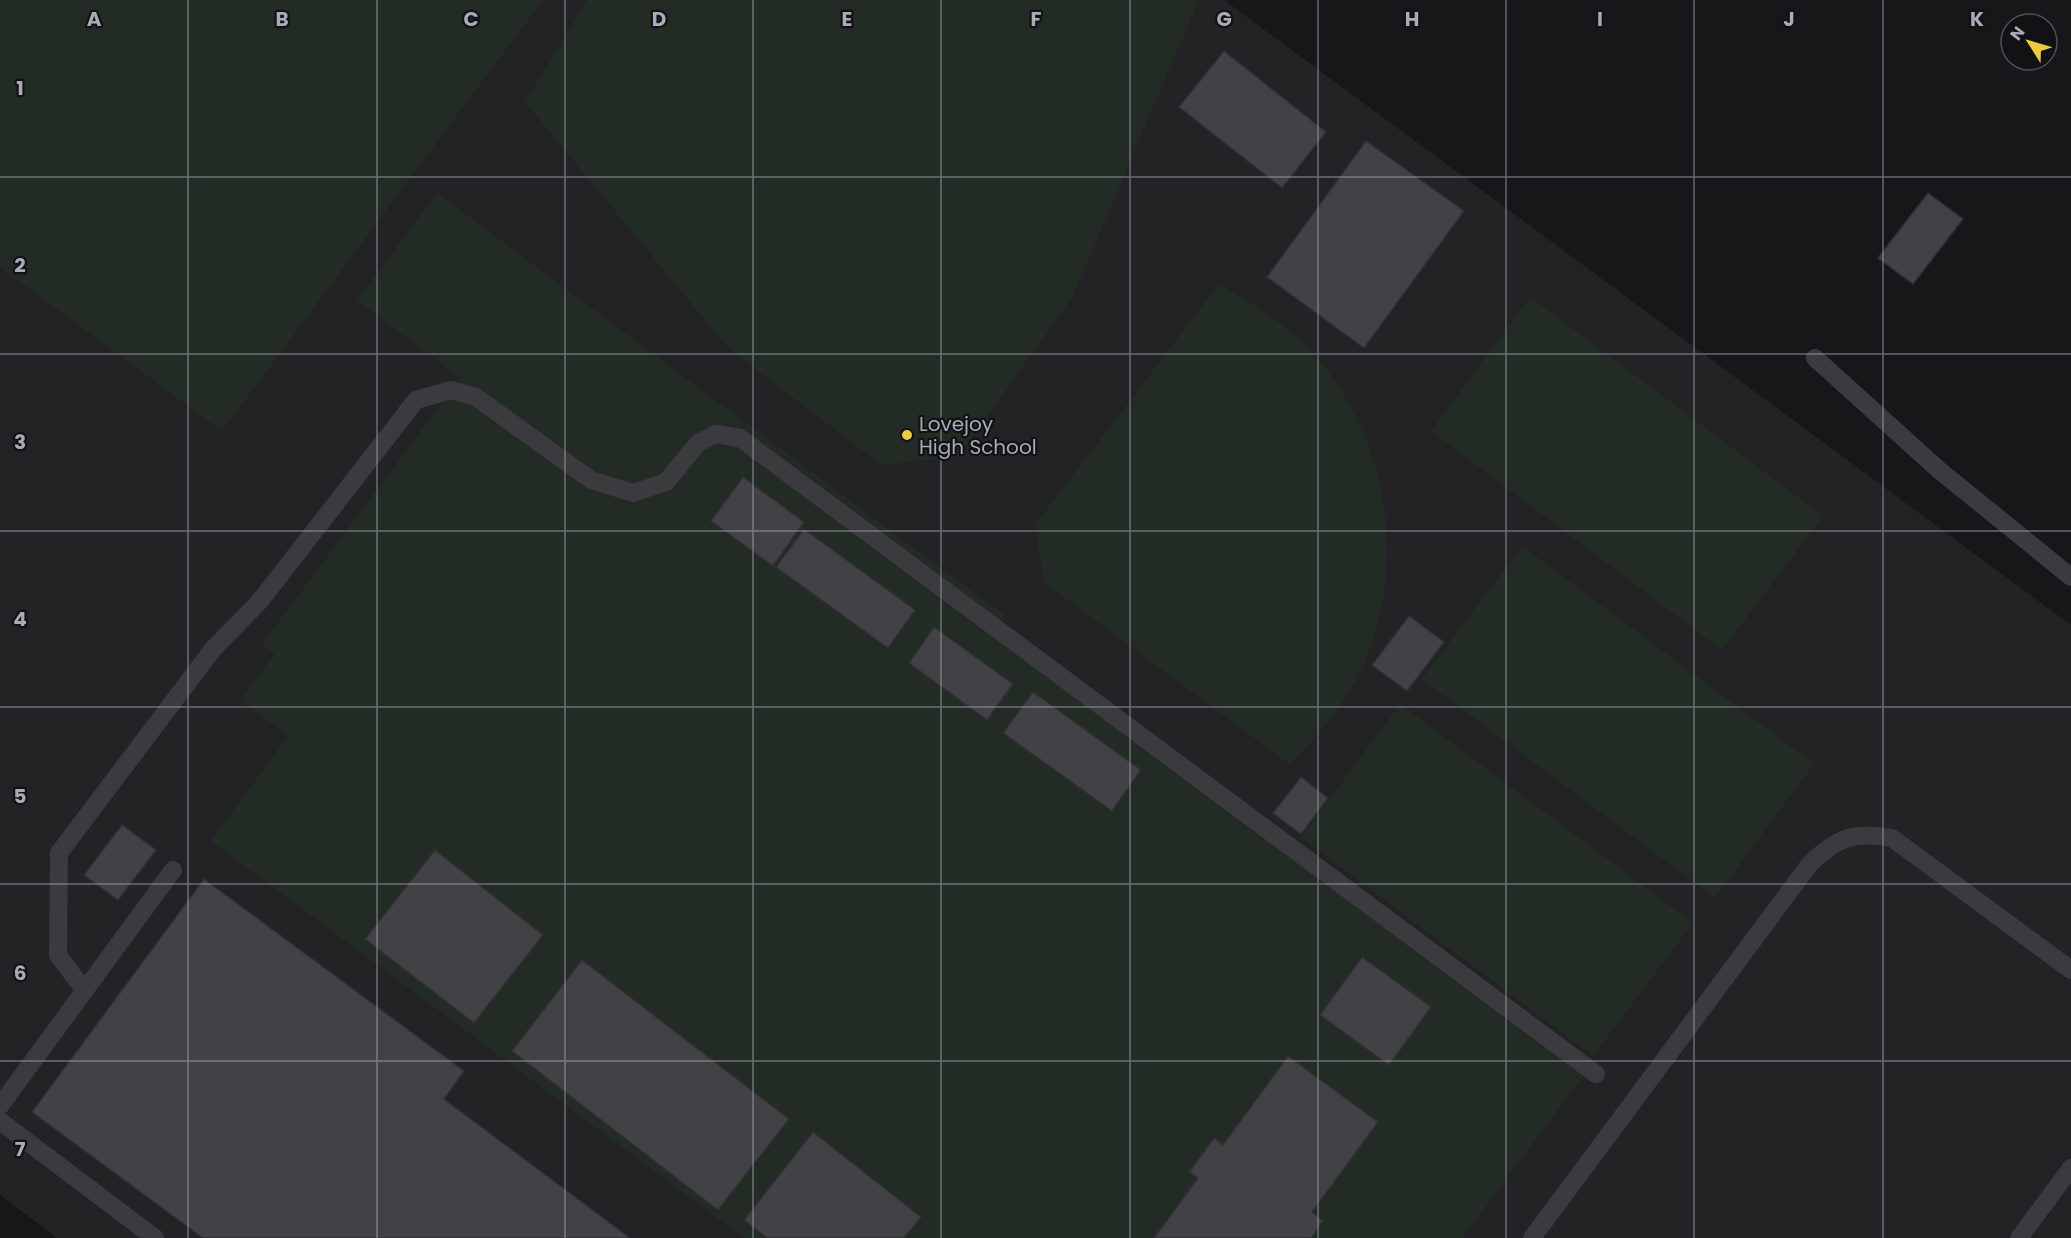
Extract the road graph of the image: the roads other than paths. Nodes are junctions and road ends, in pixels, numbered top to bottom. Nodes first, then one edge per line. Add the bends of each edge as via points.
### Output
1 (1815, 358) dead end
2 (2071, 577) edge
3 (173, 870) dead end
4 (2071, 970) edge
5 (84, 990) junction
6 (1596, 1074) dead end
7 (0, 1106) edge
8 (0, 1121) edge
9 (2071, 1168) edge
10 (155, 1238) edge
11 (1532, 1238) edge
12 (2019, 1238) edge

1 - 2 lane via 1940,470
3 - 5 lane
4 - 11 lane via 1892,838 1871,834 1848,837 1827,847 1809,865
5 - 6 lane via 58,955 59,853 213,649 260,601 416,400 451,390 476,397 591,480 633,494 666,482 698,443 717,434 740,438
5 - 7 lane
8 - 10 lane
9 - 12 lane

